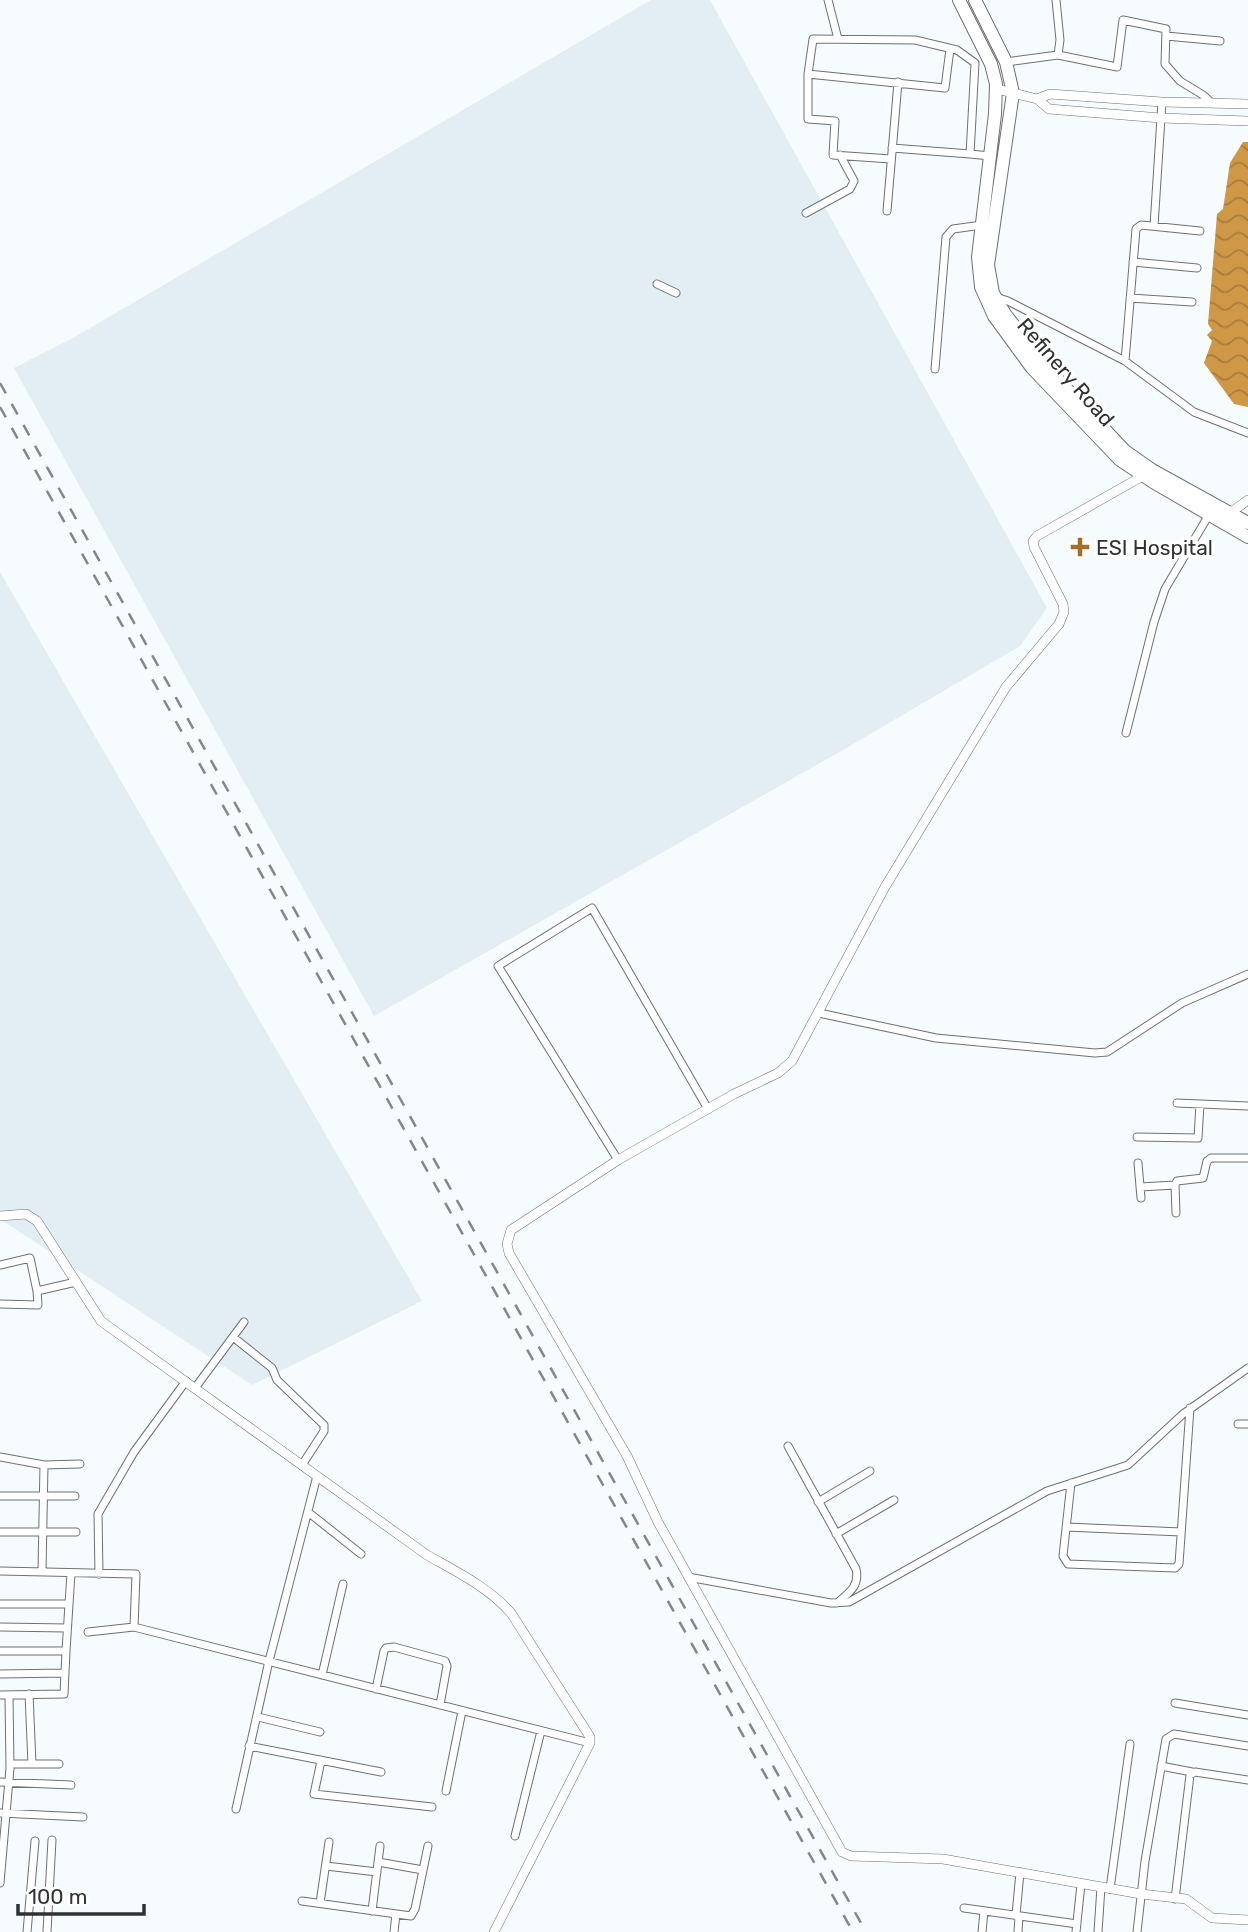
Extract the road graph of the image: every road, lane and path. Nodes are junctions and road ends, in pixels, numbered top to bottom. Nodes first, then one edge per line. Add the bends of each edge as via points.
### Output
1 (828, 0) edge
2 (959, 0) edge
3 (975, 0) edge
4 (1056, 0) edge
5 (1166, 36) junction
6 (838, 39) junction
7 (1220, 41) dead end
8 (950, 49) junction
9 (1058, 55) junction
10 (1006, 62) junction
11 (808, 74) junction
12 (898, 82) junction
13 (997, 89) junction
14 (1013, 93) junction
15 (1037, 99) junction
16 (1162, 102) junction
17 (1212, 103) junction
18 (1248, 104) edge
19 (1161, 118) junction
20 (1248, 121) edge
21 (892, 148) junction
22 (970, 153) junction
23 (840, 155) junction
24 (990, 156) junction
25 (891, 159) junction
26 (887, 211) dead end
27 (806, 213) dead end
28 (983, 225) junction
29 (1154, 226) junction
30 (1200, 231) dead end
31 (1133, 262) junction
32 (1197, 268) dead end
33 (657, 284) dead end
34 (676, 293) dead end
35 (990, 298) junction
36 (1130, 298) junction
37 (1192, 302) dead end
38 (1125, 360) junction
39 (935, 369) dead end
40 (1248, 433) edge
41 (1148, 473) junction
42 (1248, 500) edge
43 (1212, 510) junction
44 (1230, 513) junction
45 (1248, 523) edge
46 (1248, 537) edge
47 (1126, 733) dead end
48 (1248, 974) edge
49 (819, 1013) junction
50 (1177, 1103) dead end
51 (1200, 1104) junction
52 (1248, 1106) edge
53 (708, 1109) junction
54 (1137, 1137) dead end
55 (1248, 1158) edge
56 (618, 1160) junction
57 (1138, 1163) dead end
58 (1175, 1185) junction
59 (1140, 1187) junction
60 (1141, 1198) dead end
61 (1176, 1213) dead end
62 (0, 1216) edge
63 (0, 1265) edge
64 (76, 1282) junction
65 (37, 1291) junction
66 (0, 1304) edge
67 (244, 1322) dead end
68 (233, 1337) junction
69 (1248, 1368) edge
70 (186, 1381) junction
71 (195, 1388) junction
72 (1191, 1408) junction
73 (1238, 1424) dead end
74 (1248, 1424) edge
75 (788, 1446) dead end
76 (0, 1457) edge
77 (80, 1464) dead end
78 (44, 1465) junction
79 (302, 1465) junction
80 (870, 1471) dead end
81 (317, 1476) junction
82 (1071, 1483) junction
83 (0, 1496) edge
84 (75, 1496) dead end
85 (44, 1497) junction
86 (894, 1500) dead end
87 (818, 1502) junction
88 (308, 1512) junction
89 (1066, 1527) junction
90 (0, 1532) edge
91 (76, 1532) dead end
92 (1181, 1532) junction
93 (42, 1533) junction
94 (836, 1534) junction
95 (361, 1554) dead end
96 (0, 1571) edge
97 (42, 1571) junction
98 (71, 1573) junction
99 (99, 1574) junction
100 (688, 1577) junction
101 (343, 1584) dead end
102 (837, 1603) junction
103 (0, 1604) edge
104 (69, 1604) junction
105 (134, 1627) junction
106 (0, 1628) edge
107 (67, 1628) junction
108 (88, 1632) dead end
109 (0, 1651) edge
110 (66, 1651) junction
111 (269, 1661) junction
112 (65, 1673) junction
113 (0, 1674) edge
114 (322, 1675) junction
115 (376, 1689) junction
116 (29, 1694) junction
117 (0, 1695) edge
118 (9, 1695) junction
119 (1175, 1703) dead end
120 (440, 1705) junction
121 (463, 1711) junction
122 (1248, 1715) edge
123 (258, 1717) junction
124 (541, 1731) junction
125 (320, 1732) dead end
126 (590, 1744) junction
127 (1130, 1744) dead end
128 (249, 1746) junction
129 (1248, 1746) edge
130 (321, 1761) junction
131 (10, 1764) junction
132 (32, 1764) junction
133 (59, 1764) dead end
134 (1161, 1766) junction
135 (380, 1772) dead end
136 (1192, 1772) junction
137 (1248, 1780) edge
138 (0, 1782) edge
139 (9, 1783) junction
140 (71, 1785) dead end
141 (446, 1791) dead end
142 (432, 1807) dead end
143 (236, 1809) dead end
144 (3, 1813) edge
145 (83, 1817) dead end
146 (514, 1836) dead end
147 (52, 1840) dead end
148 (35, 1841) dead end
149 (330, 1842) dead end
150 (380, 1846) dead end
151 (428, 1846) dead end
152 (378, 1862) junction
153 (326, 1866) junction
154 (423, 1870) junction
155 (377, 1872) junction
156 (1020, 1872) junction
157 (0, 1883) edge
158 (1081, 1884) junction
159 (1105, 1888) junction
160 (1142, 1894) junction
161 (1175, 1899) junction
162 (302, 1901) dead end
163 (320, 1903) junction
164 (964, 1908) dead end
165 (372, 1911) junction
166 (984, 1911) junction
167 (396, 1914) junction
168 (1017, 1916) junction
169 (1248, 1920) edge
170 (1058, 1921) junction
171 (1077, 1928) edge
172 (27, 1932) edge
173 (47, 1932) edge
174 (394, 1932) edge
175 (494, 1932) edge
176 (982, 1932) edge
177 (1018, 1932) edge
178 (1057, 1932) edge
179 (1098, 1932) edge
180 (1137, 1932) edge

1 - 6 street
2 - 13 main road, Refinery Road via 991,64
3 - 10 main road, Refinery Road
4 - 9 street
5 - 7 street
5 - 9 street via 1166,29 1123,20 1117,67
5 - 17 street via 1165,64 1180,81
6 - 8 street via 915,40
6 - 11 street via 813,39
8 - 12 street via 945,88
8 - 22 street via 975,62
9 - 10 street
10 - 14 main road, Refinery Road
11 - 12 street
11 - 23 street via 808,119 835,121 833,155
12 - 21 street
13 - 14 street
13 - 24 main road, Refinery Road
14 - 15 street
14 - 35 main road, Refinery Road via 988,265
15 - 16 street via 1050,94
15 - 19 street via 1049,109
16 - 17 street
16 - 19 street
17 - 18 street
19 - 20 street
19 - 29 street
21 - 22 street
21 - 25 street
22 - 24 street
23 - 25 street
23 - 27 street via 854,181 850,189
24 - 28 main road, Refinery Road
25 - 26 street
28 - 35 main road, Refinery Road via 978,257 981,287
28 - 39 street via 953,229 946,237
29 - 30 street
29 - 31 street via 1136,229
31 - 32 street
31 - 36 street
33 - 34 street
35 - 38 street via 1008,301
35 - 41 main road, Refinery Road via 1003,330 1032,368 1120,460
36 - 37 street
36 - 38 street
38 - 40 street via 1194,412
41 - 43 main road, Refinery Road
41 - 49 street via 1033,541 1063,604 1059,624 1006,687 885,887
42 - 44 street
43 - 44 main road, Refinery Road
43 - 46 main road, Refinery Road
43 - 47 street via 1166,589
44 - 45 main road, Refinery Road
48 - 49 street via 1187,1000 1107,1052 936,1038
49 - 53 street via 792,1061
50 - 51 street
51 - 52 street
51 - 54 street via 1198,1138
53 - 56 street
53 - 56 street via 592,908 498,966
55 - 58 street via 1211,1158 1203,1178 1180,1180
56 - 100 street via 511,1230 507,1244 627,1456
57 - 59 street
58 - 59 street
58 - 61 street
59 - 60 street
62 - 64 street via 26,1214 37,1221
63 - 65 street via 30,1258
64 - 65 street
64 - 70 street via 101,1321
65 - 66 street via 38,1305
67 - 68 street
68 - 71 street
68 - 79 street via 273,1369 277,1380 324,1425
69 - 72 street
70 - 71 street
70 - 99 street via 134,1452 99,1514
71 - 79 street
72 - 82 street via 1132,1462
72 - 92 street
73 - 74 street
75 - 87 street
76 - 78 street
77 - 78 street
78 - 85 street
79 - 81 street
80 - 87 street
81 - 88 street
81 - 126 street via 499,1600 590,1737
82 - 89 street
82 - 102 street via 1044,1493 855,1599
83 - 85 street
84 - 85 street
85 - 93 street
86 - 94 street
87 - 94 street
88 - 95 street
88 - 111 street
89 - 92 street
89 - 92 street via 1063,1556 1072,1565 1175,1567
90 - 93 street
91 - 93 street
93 - 97 street
94 - 102 street via 858,1577 852,1591
96 - 97 street
97 - 98 street
98 - 99 street
98 - 104 street
99 - 105 street via 135,1574
100 - 102 street
100 - 156 street via 842,1852 943,1859
101 - 114 street
103 - 104 street
104 - 107 street
105 - 108 street
105 - 111 street
106 - 107 street
107 - 110 street
109 - 110 street
110 - 112 street
111 - 114 street
111 - 123 street
112 - 113 street
112 - 116 street via 64,1694
114 - 115 street
115 - 120 street
115 - 120 street via 384,1651 394,1647 445,1661
116 - 118 street
116 - 132 street
117 - 118 street
118 - 131 street
119 - 122 street
120 - 121 street
121 - 124 street
121 - 141 street
123 - 125 street
123 - 128 street
124 - 126 street
124 - 146 street
126 - 175 street
127 - 159 street
128 - 130 street
128 - 143 street
129 - 134 street via 1171,1735
130 - 135 street
130 - 142 street via 314,1794
131 - 132 street
131 - 139 street
132 - 133 street
134 - 136 street
134 - 160 street
136 - 137 street
136 - 161 street
138 - 139 street
139 - 140 street
139 - 144 street
144 - 145 street
144 - 157 street
147 - 173 street
148 - 172 street
149 - 153 street
150 - 152 street
151 - 154 street
152 - 154 street
152 - 155 street
153 - 155 street
153 - 163 street
154 - 167 street via 413,1914
155 - 165 street
156 - 158 street
156 - 168 street
158 - 159 street
158 - 171 street
159 - 160 street
159 - 179 street
160 - 161 street
160 - 180 street
161 - 169 street via 1186,1899 1212,1917
162 - 163 street
163 - 165 street
164 - 166 street
165 - 167 street
166 - 168 street
166 - 176 street
167 - 174 street
168 - 170 street
168 - 177 street
170 - 171 street
170 - 178 street

